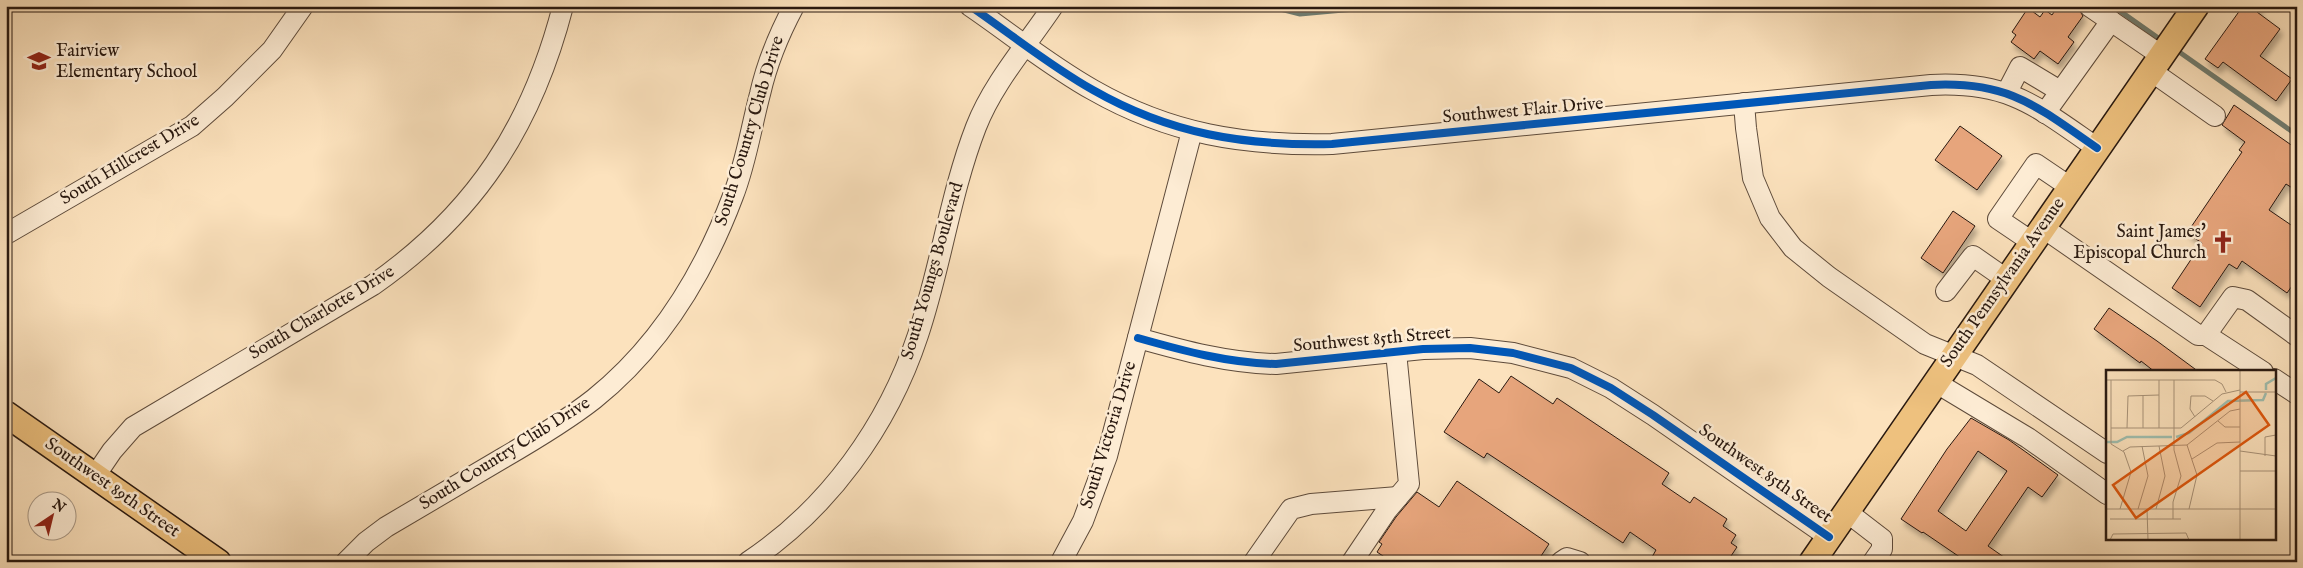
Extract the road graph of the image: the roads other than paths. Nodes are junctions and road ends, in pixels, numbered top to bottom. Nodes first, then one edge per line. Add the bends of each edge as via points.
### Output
1 (303, 6) edge
2 (563, 6) edge
3 (794, 6) edge
4 (970, 6) edge
5 (1053, 6) edge
6 (2089, 6) edge
7 (2196, 6) edge
8 (2111, 21) junction
9 (1026, 45) junction
10 (2156, 63) junction
11 (2060, 91) junction
12 (2006, 92) junction
13 (1744, 103) junction
14 (2045, 113) junction
15 (2215, 116) dead end
16 (1192, 131) junction
17 (2097, 148) junction
18 (2070, 187) junction
19 (6, 234) edge
20 (2037, 235) junction
21 (2006, 279) junction
22 (1946, 291) dead end
23 (2206, 335) junction
24 (2297, 336) edge
25 (1138, 338) junction
26 (1396, 352) junction
27 (1954, 355) junction
28 (2260, 370) edge
29 (2276, 380) edge
30 (1935, 382) junction
31 (2297, 394) edge
32 (6, 414) edge
33 (2106, 452) edge
34 (95, 476) junction
35 (2106, 493) edge
36 (1398, 497) junction
37 (1847, 512) junction
38 (1829, 537) junction
39 (209, 559) edge
40 (1359, 559) edge
41 (346, 562) edge
42 (748, 562) edge
43 (1061, 562) edge
44 (1254, 562) edge
45 (1561, 562) edge
46 (1580, 562) edge
47 (1812, 562) edge
48 (1873, 562) edge

1 - 19 street, South Hillcrest Drive via 272,50 198,122
2 - 34 street, South Charlotte Drive via 540,80 520,123 497,163 453,218 397,268 373,284 133,427
3 - 41 street, South Country Club Drive via 769,61 746,157 724,220 690,288 659,331 638,357 595,398 528,443 386,527
4 - 9 street, Southwest Flair Drive
5 - 9 street, South Youngs Boulevard
6 - 8 street
7 - 10 main road, South Pennsylvania Avenue
8 - 10 street
8 - 11 street
9 - 16 street, Southwest Flair Drive via 1115,102
9 - 42 street, South Youngs Boulevard via 997,87 976,127 918,335 878,424 824,496 798,522
10 - 15 street
10 - 17 main road, South Pennsylvania Avenue
11 - 12 street via 2020,67
11 - 14 street
12 - 13 street, Southwest Flair Drive via 1977,85 1948,84
12 - 14 street, Southwest Flair Drive
13 - 16 street, Southwest Flair Drive via 1332,144 1264,144
13 - 27 street via 1753,178 1765,210 1781,234 1806,260 1860,299 1926,344
14 - 17 street, Southwest Flair Drive
16 - 25 street, South Victoria Drive
17 - 18 main road, South Pennsylvania Avenue
18 - 20 main road, South Pennsylvania Avenue
18 - 20 street via 2036,164 1998,218
20 - 21 main road, South Pennsylvania Avenue
20 - 23 street via 2198,335
21 - 22 street via 1973,256
21 - 27 main road, South Pennsylvania Avenue
23 - 24 street via 2233,298 2247,300
23 - 28 street
25 - 26 street, Southwest 85th Street via 1191,353 1255,363 1276,364
25 - 43 street, South Victoria Drive via 1096,490
26 - 36 street via 1409,480
26 - 38 street, Southwest 85th Street via 1485,349 1571,368 1639,406
27 - 30 main road, South Pennsylvania Avenue
27 - 33 street via 1977,365
29 - 31 street
30 - 35 street via 2028,438
30 - 37 main road, South Pennsylvania Avenue
32 - 34 main road, Southwest 89th Street
34 - 39 main road, Southwest 89th Street
36 - 40 street
36 - 44 street via 1311,504 1291,509
37 - 38 main road, South Pennsylvania Avenue
37 - 48 street via 1882,539 1882,549
38 - 47 main road, South Pennsylvania Avenue
45 - 46 street via 1567,558

